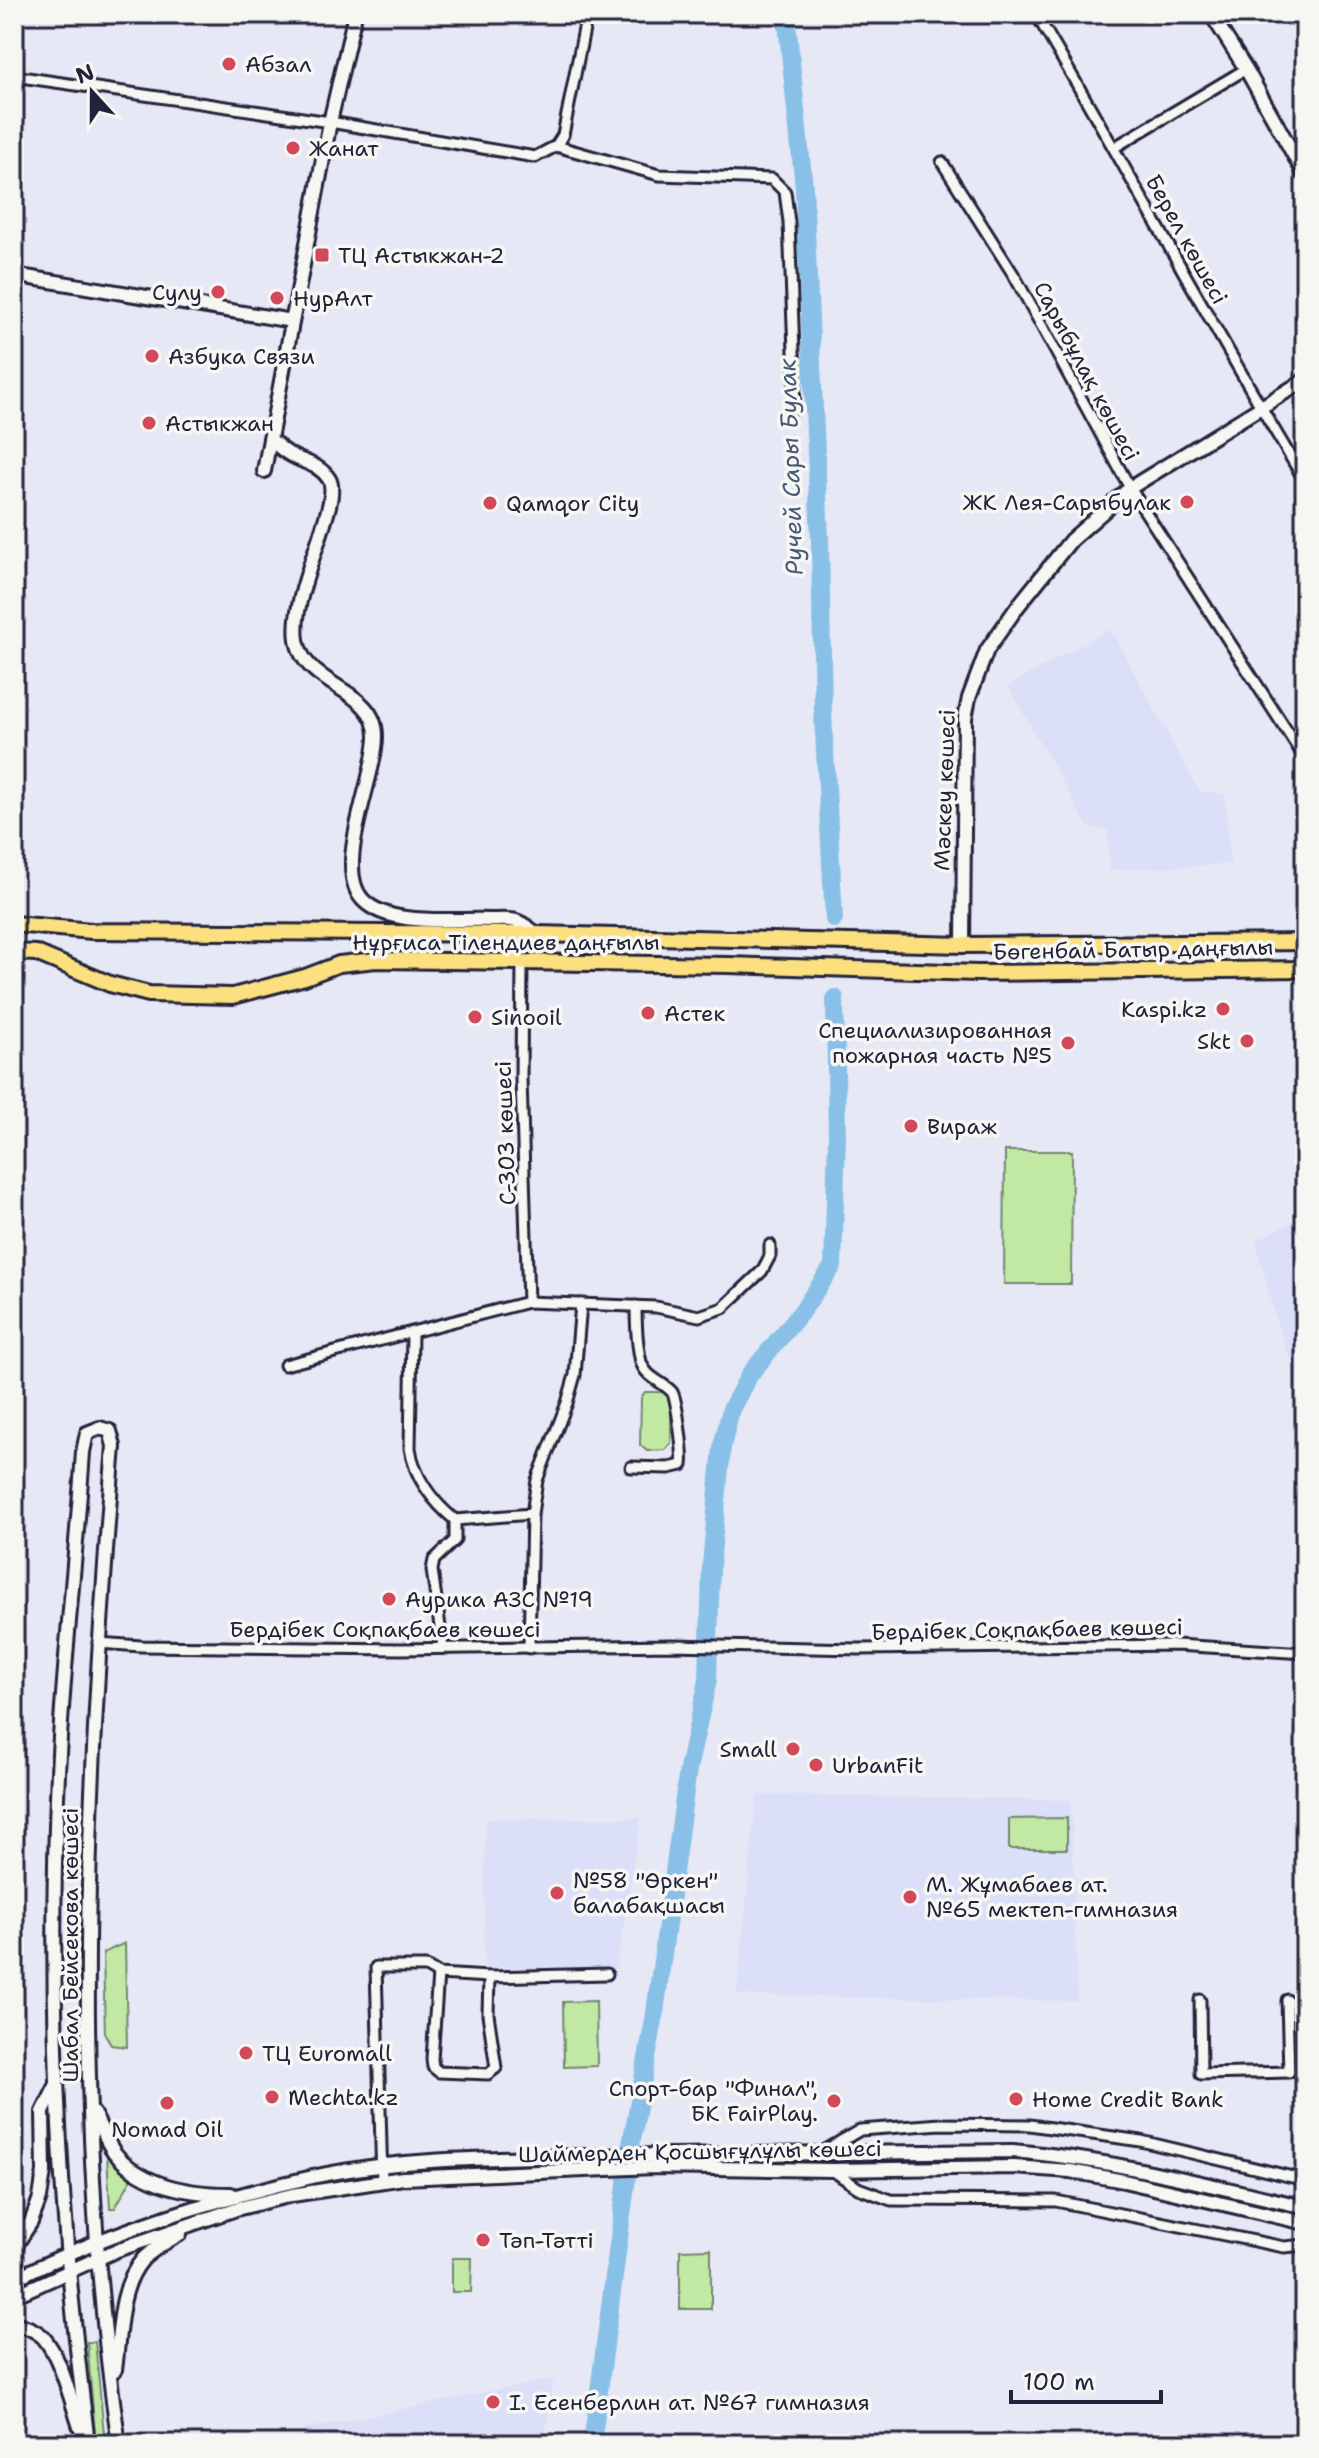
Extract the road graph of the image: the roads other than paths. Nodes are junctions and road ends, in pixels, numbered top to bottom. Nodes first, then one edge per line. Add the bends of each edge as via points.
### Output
1 (355, 14) edge
2 (587, 14) edge
3 (1036, 14) edge
4 (1211, 14) edge
5 (1246, 69) junction
6 (14, 76) edge
7 (330, 122) junction
8 (1115, 147) junction
9 (552, 148) junction
10 (942, 162) dead end
11 (1305, 175) edge
12 (14, 275) edge
13 (292, 321) junction
14 (1305, 380) edge
15 (1260, 406) junction
16 (794, 409) dead end
17 (270, 439) junction
18 (264, 471) dead end
19 (1305, 481) edge
20 (1130, 488) junction
21 (1302, 748) edge
22 (1305, 759) edge
23 (14, 924) edge
24 (37, 926) junction
25 (537, 934) junction
26 (730, 938) junction
27 (1305, 942) edge
28 (963, 945) junction
29 (14, 952) edge
30 (36, 953) junction
31 (522, 962) junction
32 (729, 965) junction
33 (1305, 969) edge
34 (963, 973) junction
35 (770, 1245) dead end
36 (528, 1302) junction
37 (581, 1304) junction
38 (636, 1306) junction
39 (412, 1334) junction
40 (285, 1365) dead end
41 (631, 1467) dead end
42 (532, 1514) junction
43 (455, 1520) junction
44 (98, 1643) junction
45 (443, 1648) junction
46 (529, 1648) junction
47 (1305, 1653) edge
48 (438, 1974) junction
49 (607, 1974) dead end
50 (489, 1977) junction
51 (1200, 2000) dead end
52 (1287, 2000) dead end
53 (59, 2081) junction
54 (90, 2107) junction
55 (822, 2152) junction
56 (654, 2160) junction
57 (611, 2162) junction
58 (380, 2167) junction
59 (832, 2170) junction
60 (1305, 2180) edge
61 (382, 2181) junction
62 (247, 2194) junction
63 (1305, 2207) edge
64 (1305, 2223) edge
65 (194, 2225) junction
66 (98, 2241) junction
67 (1305, 2245) edge
68 (14, 2248) edge
69 (68, 2253) junction
70 (100, 2258) junction
71 (69, 2271) junction
72 (14, 2279) edge
73 (14, 2296) edge
74 (14, 2323) edge
75 (112, 2393) junction
76 (87, 2444) edge
77 (119, 2444) edge

1 - 7 main road
2 - 9 street via 563,135
3 - 8 street, Берел көшесі
4 - 5 main road
5 - 8 street
5 - 11 main road
6 - 7 street
7 - 9 street via 535,157
7 - 13 main road
8 - 15 street, Берел көшесі
9 - 16 street via 659,175 772,179 779,184 789,222
10 - 20 street, Сарыбұлақ көшесі via 1015,277
12 - 13 main road
13 - 17 main road
14 - 15 main road, Мәскеу көшесі
15 - 19 street, Берел көшесі
15 - 20 main road, Мәскеу көшесі
17 - 18 main road
17 - 25 main road via 318,468 334,487 296,623 304,658 333,686 356,697 376,733 352,856 354,886 377,911 404,919 517,921
20 - 21 street, Сарыбұлақ көшесі
20 - 28 main road, Мәскеу көшесі via 1071,540 1018,606 987,650 969,698
21 - 22 street, Сарыбұлақ көшесі
23 - 24 main road, Нұрғиса Тілендиев даңғылы
24 - 25 main road, Нұрғиса Тілендиев даңғылы via 92,931
24 - 30 main road
25 - 26 main road, Нұрғиса Тілендиев даңғылы
26 - 28 main road, Нұрғиса Тілендиев даңғылы
26 - 32 main road
27 - 28 main road, Бөгенбай Батыр даңғылы
28 - 34 main road, Мәскеу көшесі
29 - 30 main road, Нұрғиса Тілендиев даңғылы
30 - 31 main road, Нұрғиса Тілендиев даңғылы via 149,994 233,996 339,964
31 - 32 main road, Нұрғиса Тілендиев даңғылы
31 - 36 street, С-303 көшесі
32 - 34 main road, Нұрғиса Тілендиев даңғылы
33 - 34 main road, Бөгенбай Батыр даңғылы
35 - 38 street via 762,1271 723,1308 699,1316
36 - 37 street
36 - 39 street
37 - 38 street
37 - 42 street via 575,1375 537,1480
38 - 41 street via 642,1364 675,1397 684,1457 682,1465 669,1468
39 - 40 street
39 - 43 street via 413,1466 431,1496
42 - 43 street
42 - 46 street
43 - 45 street via 455,1540 434,1560 432,1570
44 - 45 street, Бердібек Соқпақбаев көшесі
44 - 53 main road, Шабал Бейсекова көшесі via 114,1446 106,1429 87,1433 83,1452 66,1637 58,1774
44 - 54 main road, Шабал Бейсекова көшесі via 87,1887
45 - 46 street, Бердібек Соқпақбаев көшесі
46 - 47 street, Бердібек Соқпақбаев көшесі via 1176,1645
48 - 50 street
48 - 50 street via 432,2059 439,2072 488,2074 496,2068
48 - 58 street via 426,1967 376,1967
49 - 50 street
51 - 52 street via 1201,2074 1289,2072
53 - 68 main road via 43,2112 40,2198
53 - 69 main road, Шабал Бейсекова көшесі
54 - 62 main road via 114,2152 137,2172 182,2191
54 - 66 main road, Шабал Бейсекова көшесі
55 - 56 main road, Шаймерден Қосшығұлұлы көшесі
55 - 60 street via 860,2130 1030,2125 1141,2141
55 - 63 main road, Шаймерден Қосшығұлұлы көшесі via 1066,2155
56 - 57 main road, Шаймерден Қосшығұлұлы көшесі
56 - 59 main road, Шаймерден Қосшығұлұлы көшесі
57 - 58 main road, Шаймерден Қосшығұлұлы көшесі via 457,2159
57 - 61 main road, Шаймерден Қосшығұлұлы көшесі
58 - 61 street
58 - 62 main road, Шаймерден Қосшығұлұлы көшесі
59 - 64 main road, Шаймерден Қосшығұлұлы көшесі via 1070,2171
59 - 67 street via 858,2188 891,2200 1056,2201 1284,2247
61 - 65 main road, Шаймерден Қосшығұлұлы көшесі via 292,2195
62 - 66 main road, Шаймерден Қосшығұлұлы көшесі
65 - 70 main road, Шаймерден Қосшығұлұлы көшесі
65 - 75 main road via 145,2257 133,2273
66 - 69 main road, Шаймерден Қосшығұлұлы көшесі
66 - 70 main road, Шабал Бейсекова көшесі
69 - 71 main road, Шабал Бейсекова көшесі
69 - 72 main road, Шаймерден Қосшығұлұлы көшесі
70 - 71 main road, Шаймерден Қосшығұлұлы көшесі
70 - 75 main road, Шабал Бейсекова көшесі
71 - 73 main road, Шаймерден Қосшығұлұлы көшесі
71 - 76 main road, Шабал Бейсекова көшесі
74 - 76 main road via 33,2329 53,2353
75 - 77 main road, Шабал Бейсекова көшесі

